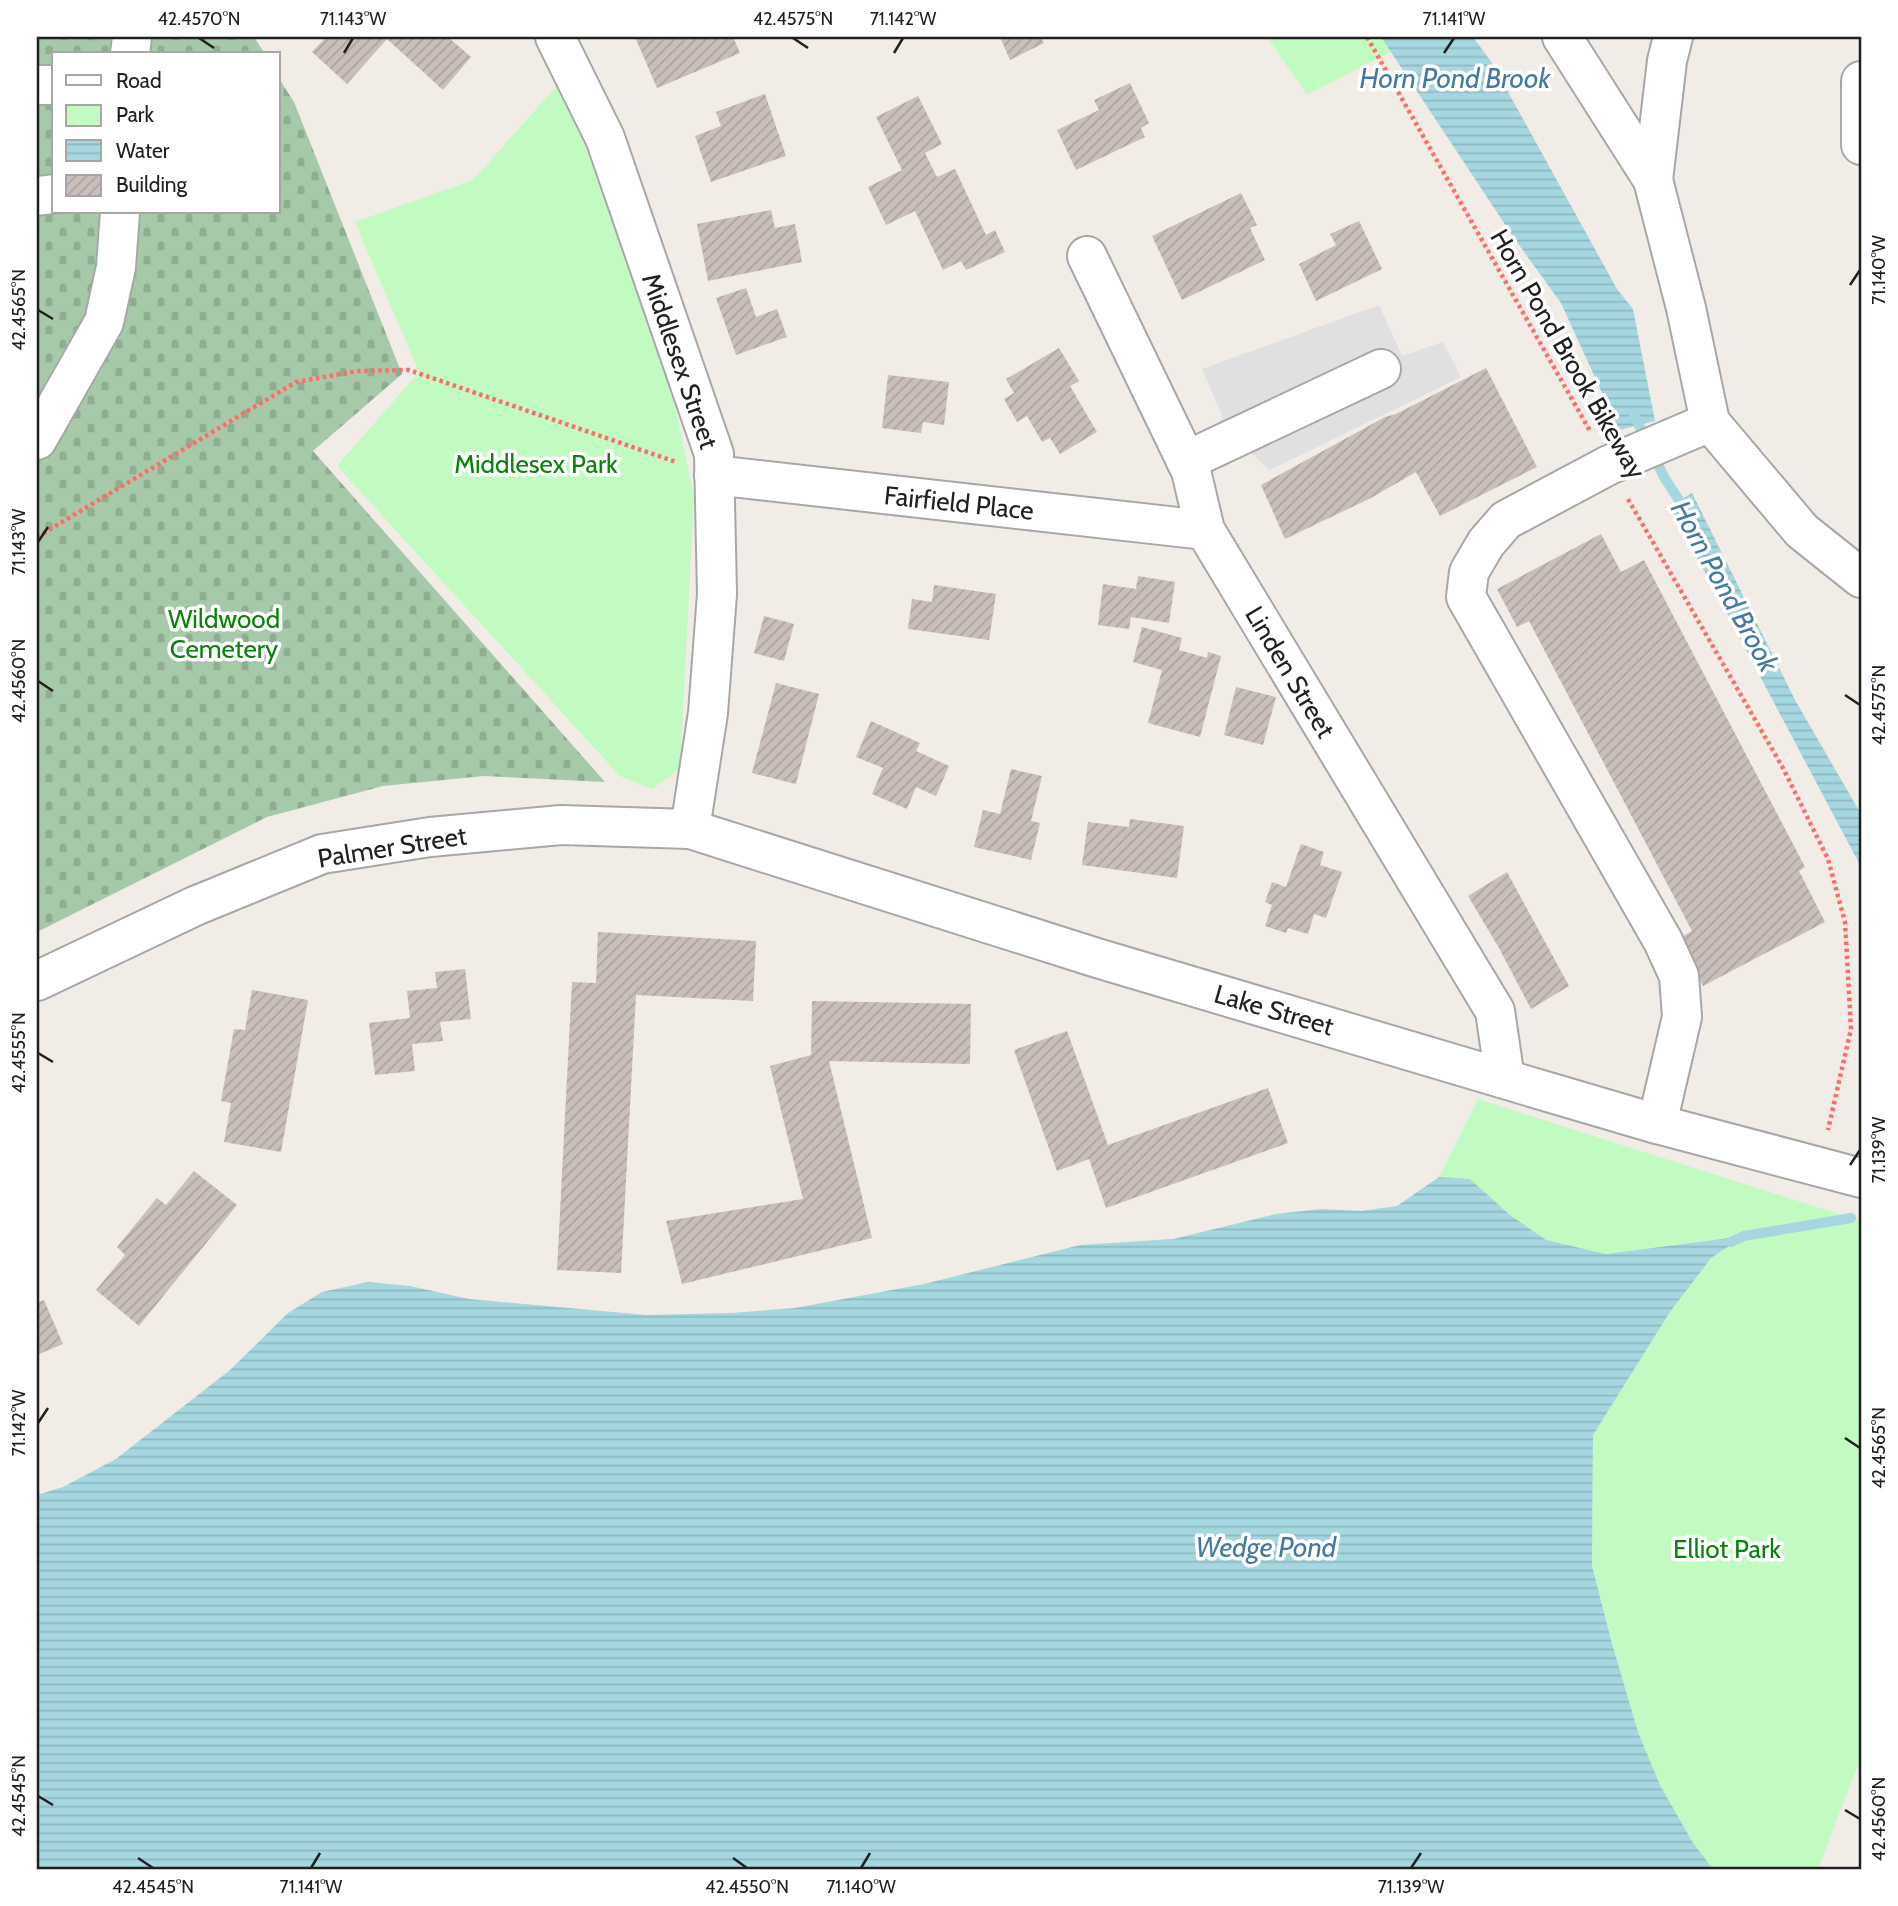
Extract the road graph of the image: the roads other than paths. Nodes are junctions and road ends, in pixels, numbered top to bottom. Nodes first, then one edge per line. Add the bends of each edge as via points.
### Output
1 (555, 37) edge
2 (1562, 37) edge
3 (1673, 37) edge
4 (1861, 81) edge
5 (1861, 145) edge
6 (1653, 180) junction
7 (120, 214) edge
8 (1087, 256) dead end
9 (1381, 369) dead end
10 (1710, 422) junction
11 (37, 440) edge
12 (1186, 461) junction
13 (714, 475) junction
14 (1205, 530) junction
15 (1861, 578) edge
16 (690, 829) junction
17 (37, 981) edge
18 (1505, 1079) junction
19 (1657, 1124) junction
20 (1861, 1178) edge

1 - 13 street, Middlesex Street via 605,138 714,454
2 - 6 street
3 - 6 street
4 - 5 street
6 - 10 street
7 - 11 street via 116,267 104,321
8 - 12 street, Linden Street
9 - 12 street
10 - 15 street via 1802,531
10 - 19 street via 1617,461 1506,520 1469,572 1466,597 1663,940 1679,976 1682,1017
12 - 14 street, Linden Street
13 - 14 street, Fairfield Place
13 - 16 street, Middlesex Street via 716,607 708,712
14 - 18 street, Linden Street via 1495,1011
16 - 17 street, Palmer Street via 561,825 430,837 322,854 195,906
16 - 18 street, Lake Street via 1097,958
18 - 19 street, Lake Street
19 - 20 street, Lake Street

